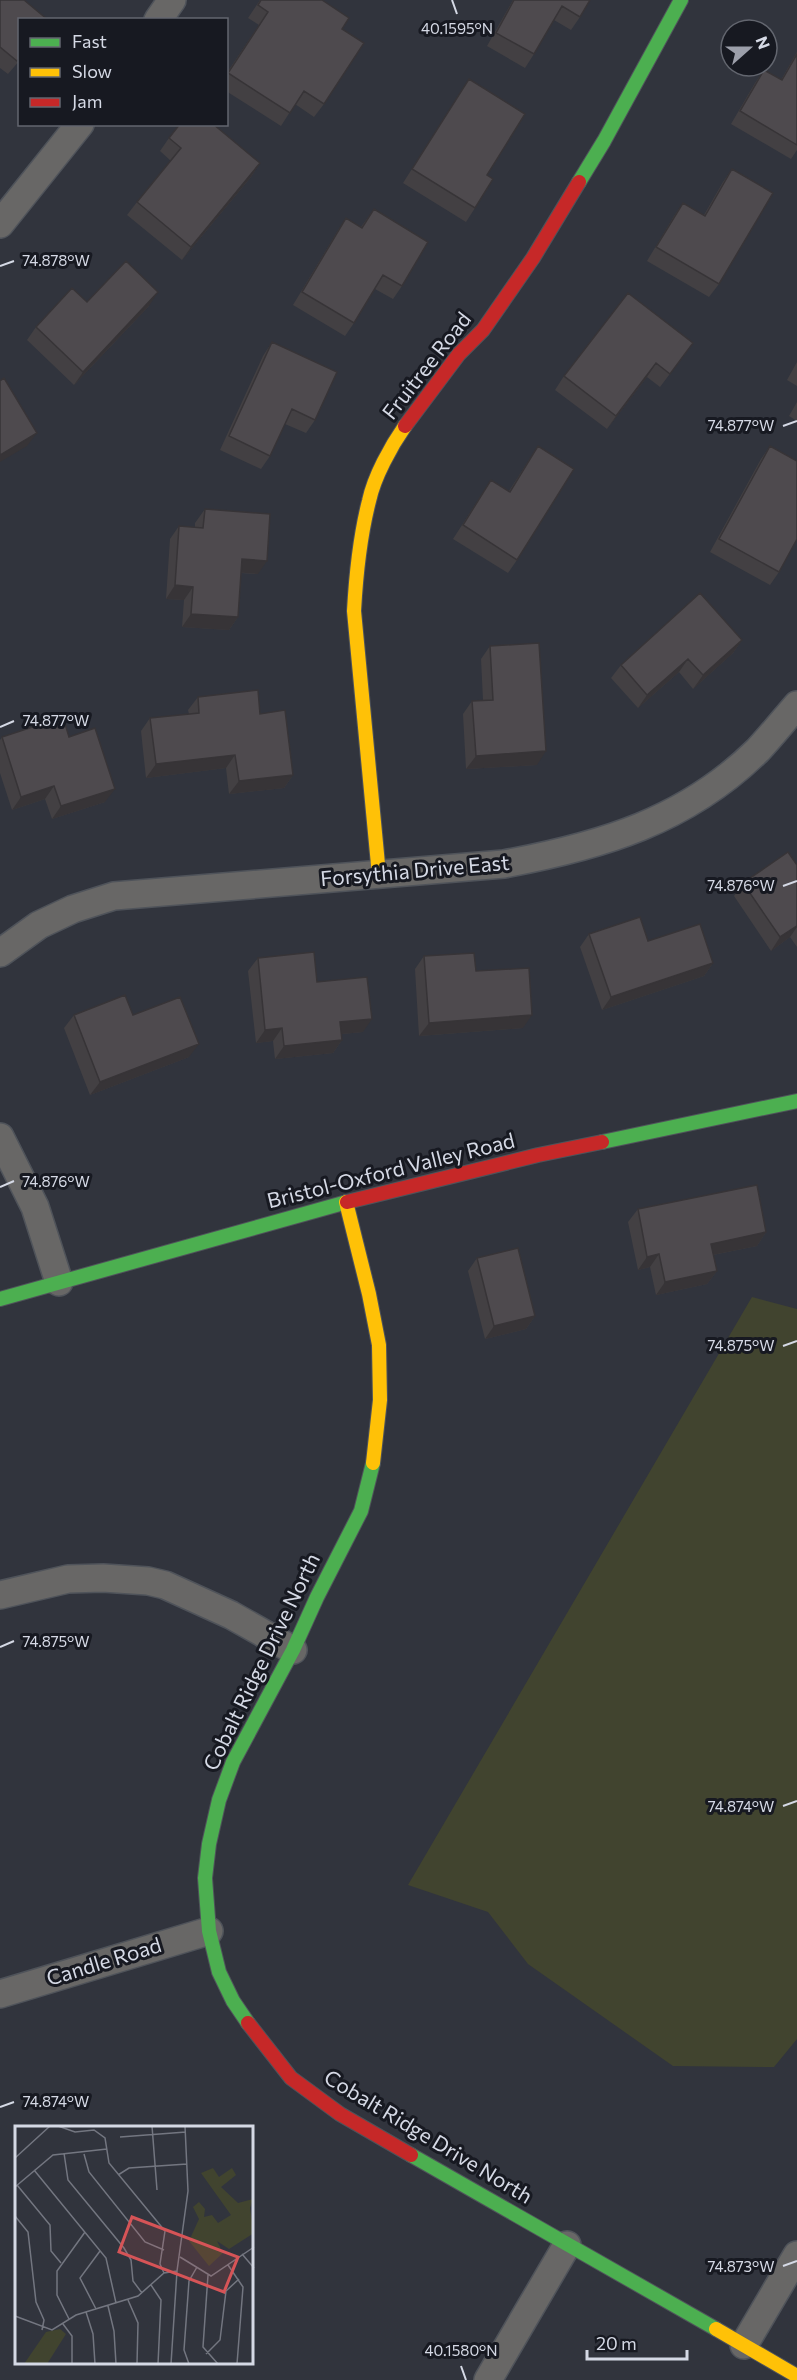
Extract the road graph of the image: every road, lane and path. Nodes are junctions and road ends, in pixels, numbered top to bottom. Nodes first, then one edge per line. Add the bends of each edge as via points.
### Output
1 (172, 0) edge
2 (681, 0) edge
3 (159, 18) edge
4 (78, 126) edge
5 (0, 224) edge
6 (797, 705) edge
7 (379, 875) junction
8 (0, 953) edge
9 (797, 1101) edge
10 (0, 1137) edge
11 (346, 1202) junction
12 (59, 1282) junction
13 (0, 1299) edge
14 (0, 1595) edge
15 (293, 1650) junction
16 (209, 1930) junction
17 (0, 1994) edge
18 (567, 2245) junction
19 (797, 2255) edge
20 (744, 2345) junction
21 (797, 2376) edge
22 (488, 2380) edge

1 - 3 street
2 - 7 street, Fruitree Road via 533,258 483,330 420,404 393,444 369,499 354,610
4 - 5 street
6 - 7 street, Forsythia Drive East via 757,750 715,786 664,817 618,837 565,853 504,864
7 - 8 street, Forsythia Drive East via 114,896 39,925
9 - 11 street, Bristol-Oxford Valley Road via 538,1155
10 - 12 street via 35,1207
11 - 12 street, Bristol-Oxford Valley Road
11 - 15 street, Cobalt Ridge Drive North via 379,1345 380,1400 374,1458 361,1511
12 - 13 street, Bristol-Oxford Valley Road
14 - 15 street via 68,1579 148,1581 231,1615
15 - 16 street, Cobalt Ridge Drive North via 233,1762 219,1800 205,1878
16 - 17 street, Candle Road
16 - 18 street, Cobalt Ridge Drive North via 219,1972 233,2001 291,2078 340,2114
18 - 20 street, Cobalt Ridge Drive North
18 - 22 street
19 - 20 street
20 - 21 street, Cobalt Ridge Drive North

